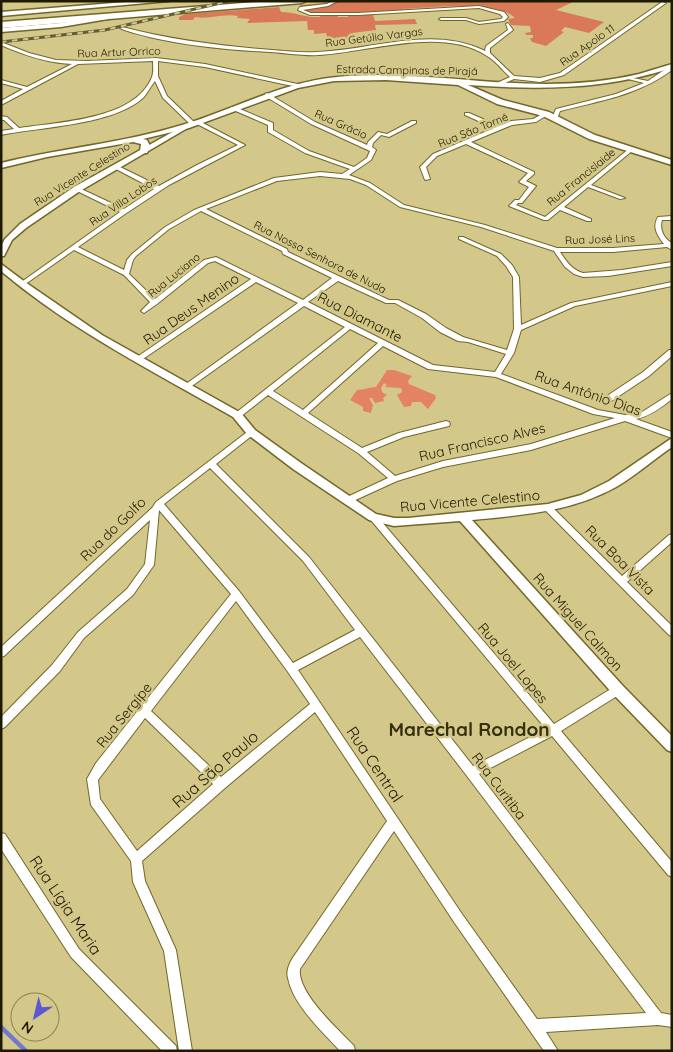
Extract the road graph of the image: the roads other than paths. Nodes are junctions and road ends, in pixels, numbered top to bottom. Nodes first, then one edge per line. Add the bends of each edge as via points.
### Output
1 (46, 1) edge
2 (166, 1) edge
3 (246, 1) edge
4 (302, 1) edge
5 (336, 1) edge
6 (662, 2) edge
7 (54, 10) junction
8 (1, 14) edge
9 (114, 16) junction
10 (441, 19) dead end
11 (1, 20) edge
12 (508, 24) dead end
13 (1, 26) edge
14 (122, 28) dead end
15 (1, 30) edge
16 (1, 43) edge
17 (487, 54) junction
18 (156, 60) junction
19 (76, 64) junction
20 (672, 67) edge
21 (156, 76) junction
22 (513, 77) junction
23 (630, 78) junction
24 (1, 81) edge
25 (454, 82) junction
26 (648, 83) junction
27 (499, 84) junction
28 (299, 85) junction
29 (28, 89) junction
30 (268, 95) junction
31 (1, 103) edge
32 (233, 108) junction
33 (467, 114) dead end
34 (546, 114) junction
35 (1, 118) edge
36 (555, 118) junction
37 (414, 122) dead end
38 (192, 124) junction
39 (499, 128) junction
40 (17, 129) junction
41 (1, 133) edge
42 (147, 136) junction
43 (132, 139) junction
44 (467, 142) junction
45 (157, 144) junction
46 (369, 148) junction
47 (630, 150) junction
48 (144, 151) junction
49 (672, 163) edge
50 (1, 166) edge
51 (116, 167) junction
52 (354, 169) junction
53 (344, 176) junction
54 (427, 179) dead end
55 (587, 186) junction
56 (77, 189) junction
57 (159, 189) junction
58 (622, 198) dead end
59 (560, 208) junction
60 (203, 210) junction
61 (124, 211) junction
62 (672, 218) edge
63 (589, 220) dead end
64 (462, 238) dead end
65 (671, 246) edge
66 (74, 248) junction
67 (556, 250) junction
68 (2, 251) edge
69 (218, 259) joint
70 (672, 264) edge
71 (1, 266) edge
72 (126, 274) junction
73 (336, 278) junction
74 (256, 279) junction
75 (22, 284) junction
76 (672, 284) edge
77 (155, 303) junction
78 (303, 303) junction
79 (144, 312) dead end
80 (350, 326) junction
81 (518, 329) junction
82 (382, 342) junction
83 (510, 352) junction
84 (672, 352) edge
85 (140, 359) junction
86 (497, 374) junction
87 (189, 386) junction
88 (268, 391) junction
89 (672, 395) edge
90 (607, 400) dead end
91 (304, 413) junction
92 (238, 415) junction
93 (625, 418) junction
94 (446, 424) dead end
95 (251, 432) junction
96 (672, 435) edge
97 (672, 442) edge
98 (361, 452) junction
99 (211, 464) junction
100 (394, 479) junction
101 (348, 500) junction
102 (157, 507) junction
103 (548, 508) junction
104 (373, 517) junction
105 (463, 517) junction
106 (672, 537) edge
107 (622, 581) junction
108 (236, 594) junction
109 (362, 631) junction
110 (672, 632) edge
111 (1, 653) edge
112 (292, 669) junction
113 (618, 690) junction
114 (316, 705) junction
115 (145, 712) junction
116 (1, 724) edge
117 (552, 731) junction
118 (672, 746) edge
119 (471, 772) junction
120 (221, 784) junction
121 (394, 821) junction
122 (1, 838) edge
123 (136, 859) junction
124 (672, 871) edge
125 (658, 1019) junction
126 (672, 1021) edge
127 (536, 1026) junction
128 (171, 1051) edge
129 (186, 1051) edge
130 (349, 1051) edge
131 (552, 1051) edge

1 - 7 main road
2 - 7 main road
3 - 11 highway
4 - 9 highway
5 - 10 street via 300,10 310,14 358,14 479,7 506,17 479,23 466,19
6 - 22 street, Rua Apolo 11 via 562,74 540,80
7 - 8 main road
9 - 13 highway
9 - 15 main road
12 - 17 street via 511,30 488,47
14 - 17 street, Rua Getúlio Vargas via 215,47 318,54 431,41 473,46
16 - 19 street, Rua Artur Orrico via 37,57
17 - 22 street, Rua Getúlio Vargas
18 - 19 street, Rua Artur Orrico
18 - 21 street
18 - 28 street, Rua Artur Orrico via 188,63
19 - 29 street
20 - 23 main road, Estrada Campinas de Pirajá
20 - 26 street
21 - 38 street via 165,97
21 - 40 street via 140,98 121,108 92,117
22 - 27 street
23 - 26 street
23 - 27 main road, Estrada Campinas de Pirajá via 565,85
24 - 29 street
25 - 27 main road, Estrada Campinas de Pirajá
25 - 28 main road, Estrada Campinas de Pirajá via 347,78
25 - 34 main road via 496,101
26 - 36 street via 597,101 558,110
28 - 30 main road, Estrada Campinas de Pirajá
29 - 31 street
30 - 32 main road, Estrada Campinas de Pirajá
30 - 46 street, Rua Grácio via 313,123
32 - 38 main road, Estrada Campinas de Pirajá
32 - 52 street via 271,124 270,131 307,152
33 - 39 street
34 - 36 main road
34 - 39 street, Rua São Torné via 534,122 511,123
35 - 40 street
36 - 47 main road via 592,137
37 - 46 street via 387,136 380,133
38 - 42 main road, Estrada Campinas de Pirajá
38 - 45 street, Rua Vicente Celestino
38 - 57 street, Rua Villa Lobos via 242,145
39 - 44 street, Rua São Torné
40 - 41 street
42 - 43 main road, Estrada Campinas de Pirajá
42 - 45 main road via 155,139
43 - 48 main road via 144,142
43 - 50 main road, Estrada Campinas de Pirajá
44 - 54 street, Rua São Torné via 431,158 422,167
44 - 59 street, Rua Francislaide via 532,173 522,182 533,186 520,202 512,206 546,219
45 - 48 street, Rua Vicente Celestino
46 - 52 street, Rua Grácio via 373,150 369,159
47 - 49 main road
47 - 55 street, Rua Francislaide
48 - 51 street, Rua Vicente Celestino
51 - 56 street, Rua Vicente Celestino
51 - 57 street
52 - 53 street, Rua Grácio
53 - 60 street, Rua José Lins via 289,177 259,185
53 - 67 street, Rua José Lins via 368,184 402,206 476,224
55 - 58 street
55 - 59 street, Rua Francislaide
56 - 61 street
56 - 68 street, Rua Vicente Celestino via 17,231
57 - 61 street, Rua Villa Lobos
59 - 63 street
60 - 72 street, Rua José Lins via 167,228 134,255
60 - 73 street, Rua Nossa Senhora de Nuda
61 - 66 street, Rua Villa Lobos
62 - 65 street via 660,218 657,224 657,229
64 - 81 street via 499,254 509,264 516,277
65 - 67 street, Rua José Lins
66 - 72 street
66 - 75 street, Rua Villa Lobos
67 - 70 street via 577,274 610,274
69 - 74 street, Rua Diamante
69 - 77 street, Rua Luciano via 206,261
71 - 75 street, Rua Vicente Celestino
72 - 77 street
73 - 78 street
73 - 83 street, Rua Nossa Senhora de Nuda via 388,302 396,301 461,339
74 - 78 street, Rua Diamante
74 - 85 street, Rua Deus Menino
75 - 85 street, Rua Vicente Celestino via 99,337
76 - 81 street via 573,304
77 - 79 street, Rua Luciano
78 - 80 street, Rua Diamante
78 - 87 street
80 - 82 street, Rua Diamante
80 - 88 street
81 - 83 street
82 - 86 street, Rua Diamante via 431,367
82 - 91 street
83 - 86 street
84 - 90 street
85 - 87 street, Rua Vicente Celestino
86 - 93 street, Rua Antônio Dias via 596,412
87 - 92 street, Rua Vicente Celestino
88 - 91 street
88 - 92 street
89 - 93 street, Rua Francisco Alves via 646,415
91 - 98 street
92 - 95 street, Rua Vicente Celestino
93 - 96 street, Rua Antônio Dias
93 - 100 street, Rua Francisco Alves via 531,447 443,464
94 - 98 street via 402,435
95 - 99 street, Rua do Golfo
95 - 101 street, Rua Vicente Celestino
97 - 103 street, Rua Vicente Celestino via 603,490
98 - 100 street
99 - 102 street, Rua do Golfo
99 - 109 street, Rua Curitiba via 306,559
100 - 101 street, Rua Francisco Alves
101 - 104 street, Rua Vicente Celestino
102 - 108 street, Rua Central
102 - 111 street, Rua do Golfo
102 - 116 street via 149,565 130,592 81,636 56,668
103 - 105 street, Rua Vicente Celestino
103 - 107 street, Rua Boa Vista
104 - 105 street, Rua Vicente Celestino via 401,522
104 - 117 street, Rua Joel Lopes
105 - 113 street, Rua Miguel Calmon
106 - 107 street
107 - 110 street, Rua Boa Vista
108 - 112 street, Rua Central
108 - 115 street, Rua Sergípe
109 - 112 street
109 - 119 street, Rua Curitiba
112 - 114 street, Rua Central
113 - 117 street
113 - 118 street, Rua Miguel Calmon
114 - 120 street, Rua São Paulo
114 - 121 street, Rua Central
115 - 120 street
115 - 123 street, Rua Sergípe via 92,780 95,801
117 - 119 street
117 - 124 street, Rua Joel Lopes
119 - 125 street, Rua Curitiba
120 - 123 street, Rua São Paulo
121 - 127 street, Rua Central via 458,918
121 - 130 street via 294,970 295,982 317,1017
122 - 128 street, Rua Lígia Maria via 75,953
123 - 129 street via 139,882 173,957
125 - 126 street
125 - 127 street
127 - 131 street, Rua Central

